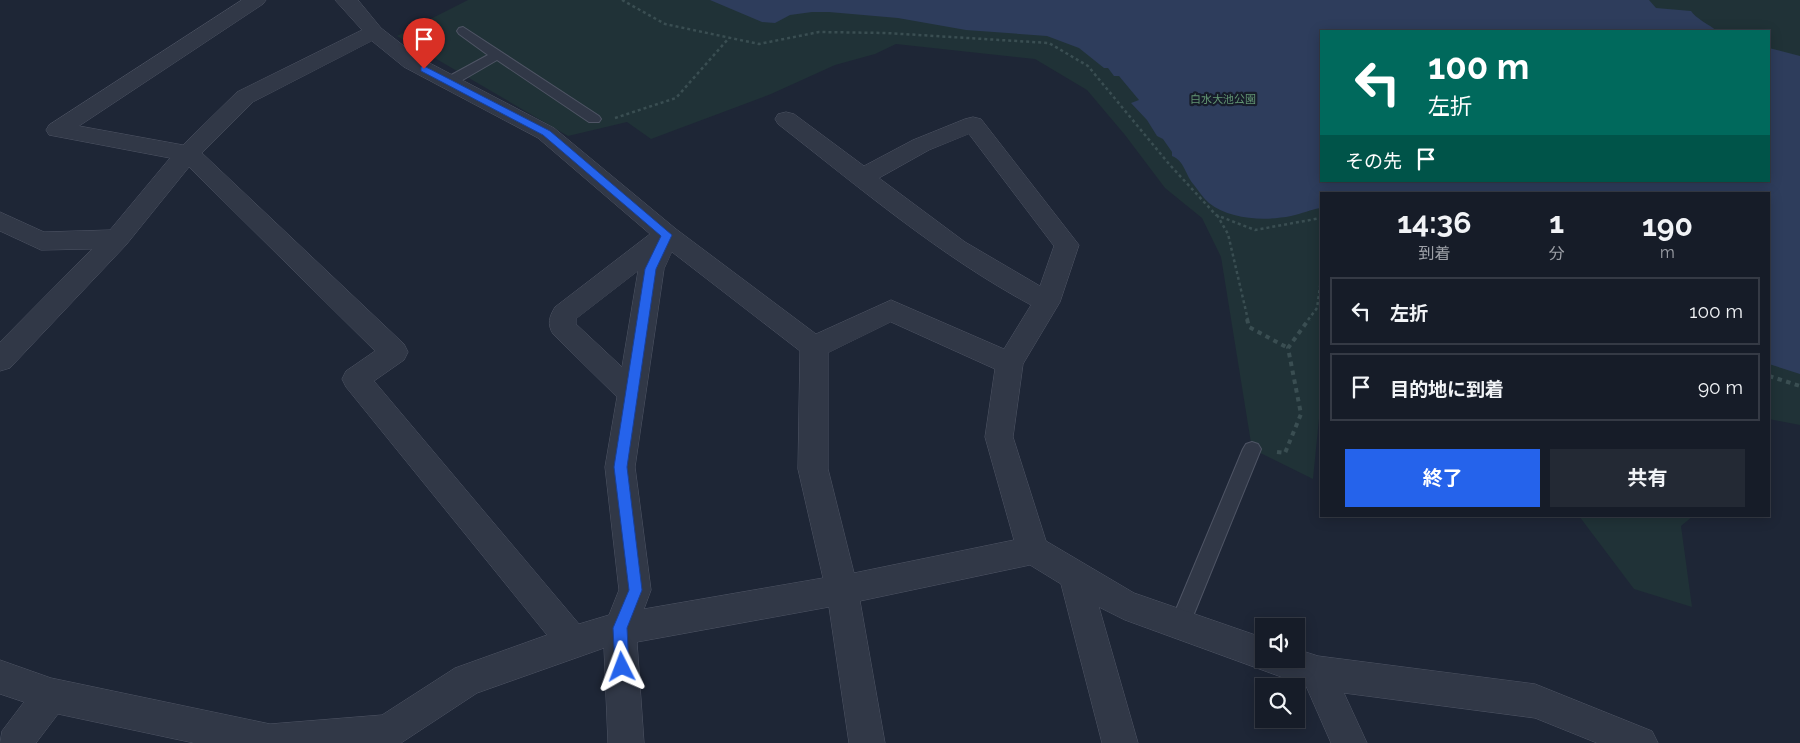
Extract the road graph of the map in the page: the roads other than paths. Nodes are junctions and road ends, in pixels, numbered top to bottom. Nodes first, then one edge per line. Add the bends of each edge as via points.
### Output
1 (256, 0) edge
2 (357, 2) edge
3 (464, 30) dead end
4 (374, 32) junction
5 (497, 55) junction
6 (449, 82) junction
7 (594, 119) road end
8 (786, 119) dead end
9 (189, 154) junction
10 (862, 177) junction
11 (0, 221) edge
12 (667, 235) junction
13 (117, 239) junction
14 (1047, 302) junction
15 (11, 335) edge
16 (814, 347) junction
17 (0, 360) edge
18 (1010, 363) junction
19 (632, 394) junction
20 (1252, 449) road end
21 (1033, 550) junction
22 (1074, 574) junction
23 (842, 590) junction
24 (1180, 624) junction
25 (620, 628) junction
26 (573, 642) junction
27 (1255, 651) edge
28 (1303, 668) edge
29 (1318, 673) junction
30 (0, 677) edge
31 (51, 695) junction
32 (385, 737) edge
33 (14, 743) edge
34 (626, 743) edge
35 (867, 743) edge
36 (1120, 743) edge
37 (1349, 743) edge
38 (1640, 743) edge

1 - 9 street via 57,130
2 - 4 street
3 - 5 lane
4 - 6 street via 411,62
4 - 9 street via 245,97
5 - 6 lane
5 - 7 lane
6 - 12 street via 546,133
8 - 10 street
9 - 13 street
9 - 26 street via 394,352 356,379
10 - 14 street via 956,248
10 - 14 street via 921,145 973,124 1066,245
11 - 13 street via 41,241
12 - 16 street
12 - 19 street via 651,269
12 - 19 street via 564,314 562,327
13 - 15 street
14 - 18 street
15 - 17 street
16 - 18 street via 891,310
16 - 23 street via 813,469
18 - 21 street via 999,437
19 - 25 street via 620,467 635,590
20 - 24 lane
21 - 22 street
21 - 23 street
22 - 24 street via 1125,605
22 - 36 street
23 - 25 street
23 - 35 street
24 - 27 street
25 - 26 street
25 - 34 street
26 - 32 street via 467,680
28 - 29 street
29 - 37 street
29 - 38 street via 1535,702
30 - 31 street
31 - 32 street via 270,742
31 - 33 street

